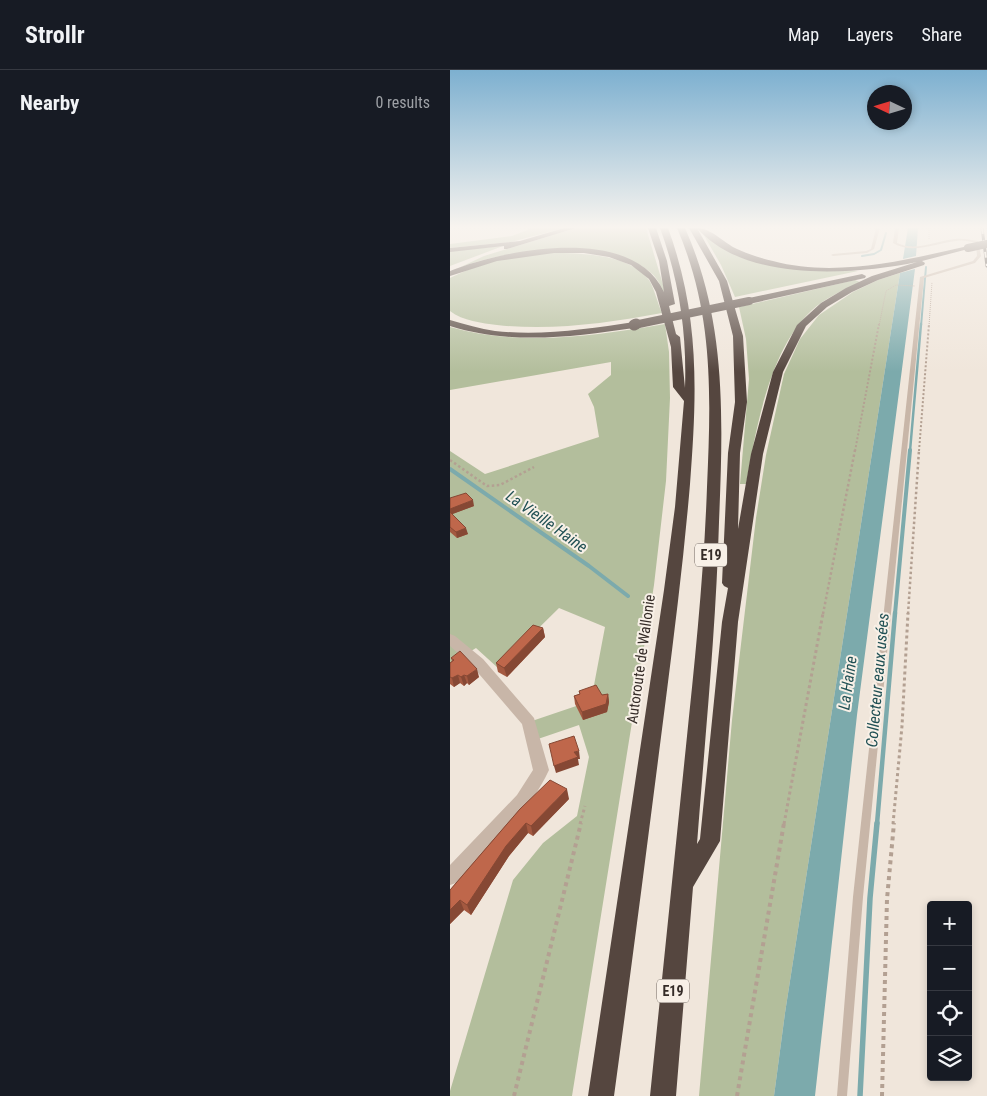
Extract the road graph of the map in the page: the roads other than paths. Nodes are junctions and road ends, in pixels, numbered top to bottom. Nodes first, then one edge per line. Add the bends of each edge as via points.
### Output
1 (650, 276) edge
2 (666, 276) edge
3 (679, 276) edge
4 (699, 276) edge
5 (720, 276) edge
6 (850, 276) edge
7 (861, 276) edge
8 (882, 276) edge
9 (926, 276) edge
10 (748, 300) junction
11 (450, 317) edge
12 (450, 323) edge
13 (634, 324) junction
14 (675, 346) junction
15 (690, 401) junction
16 (730, 622) junction
17 (450, 639) edge
18 (450, 877) edge
19 (682, 886) junction
20 (601, 1096) edge
21 (663, 1096) edge
22 (842, 1096) edge

1 - 14 highway via 664,306
2 - 14 highway
3 - 15 highway, Autoroute de Wallonie / E19 via 689,346
4 - 19 highway, E19 via 714,362 716,433 703,666
5 - 16 highway via 733,312 739,344 741,402 734,453
6 - 10 highway
7 - 10 highway
8 - 16 highway via 837,296 814,313 802,325 785,355 757,454
9 - 22 lane via 922,277 858,897
10 - 13 highway, bridge
11 - 13 highway via 468,324 514,330 566,330
12 - 13 highway via 492,332 535,334 578,333
14 - 15 highway via 678,386
15 - 20 highway, Autoroute de Wallonie / E19 via 679,540
16 - 19 highway via 710,841
17 - 18 street via 478,663 529,722 541,770 523,800
19 - 21 highway, E19

